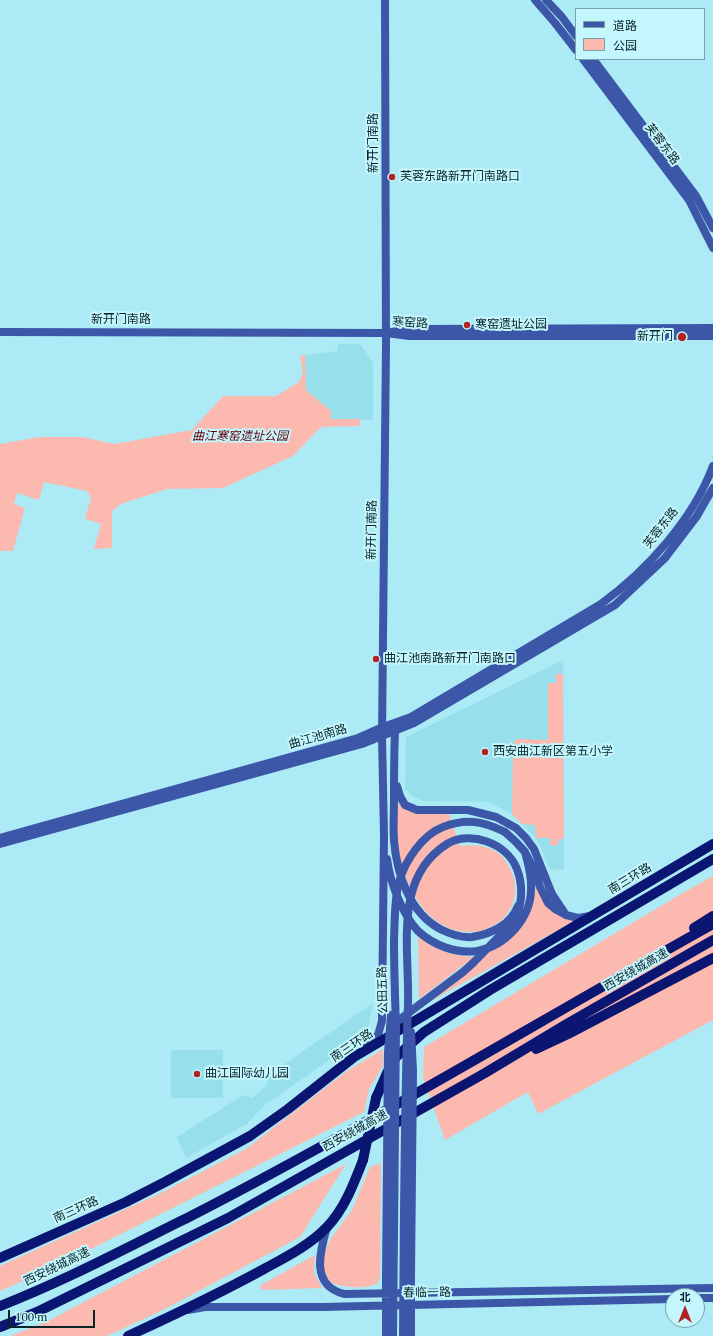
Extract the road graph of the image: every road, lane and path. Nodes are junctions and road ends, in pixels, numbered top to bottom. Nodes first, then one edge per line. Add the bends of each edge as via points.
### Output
1 (385, 0) edge
2 (536, 0) edge
3 (546, 0) edge
4 (575, 35) edge
5 (575, 49) edge
6 (584, 60) edge
7 (594, 60) edge
8 (713, 228) edge
9 (713, 248) edge
10 (713, 328) edge
11 (0, 332) edge
12 (386, 333) junction
13 (713, 336) edge
14 (713, 466) edge
15 (713, 488) edge
16 (615, 594) joint
17 (615, 605) joint
18 (383, 727) junction
19 (395, 732) junction
20 (382, 736) junction
21 (394, 770) junction
22 (384, 835) junction
23 (0, 838) edge
24 (0, 844) edge
25 (713, 844) edge
26 (525, 852) junction
27 (713, 859) edge
28 (520, 900) junction
29 (566, 914) junction
30 (595, 915) junction
31 (713, 916) edge
32 (713, 924) edge
33 (713, 940) edge
34 (713, 958) edge
35 (625, 973) junction
36 (394, 984) junction
37 (408, 1002) junction
38 (378, 1035) junction
39 (354, 1057) junction
40 (485, 1073) junction
41 (328, 1226) junction
42 (0, 1258) edge
43 (713, 1288) edge
44 (386, 1294) junction
45 (410, 1294) junction
46 (665, 1299) edge
47 (410, 1305) junction
48 (0, 1306) edge
49 (386, 1306) junction
50 (182, 1311) junction
51 (0, 1327) edge
52 (128, 1336) edge
53 (386, 1336) edge
54 (393, 1336) edge
55 (403, 1336) edge
56 (411, 1336) edge

1 - 12 main road, 新开门南路
2 - 5 main road
3 - 4 main road
6 - 9 main road, 芙蓉东路 via 689,200
7 - 8 main road, 芙蓉东路 via 696,196
10 - 12 main road, 寒窑路 via 409,329
11 - 12 main road, 新开门南路
12 - 13 main road, 寒窑路 via 409,336
12 - 18 main road, 新开门南路
14 - 16 main road, 芙蓉东路 via 690,512 659,553
15 - 17 main road, 芙蓉东路 via 697,516 665,558
16 - 18 main road, 曲江池南路 via 411,717
17 - 19 main road, 曲江池南路
18 - 19 main road
18 - 20 main road, 新开门南路
18 - 23 main road, 曲江池南路 via 358,738
19 - 20 main road, 曲江池南路
19 - 21 main road
20 - 22 main road, 新开门南路
20 - 24 main road, 曲江池南路 via 362,744
21 - 28 main road, bridge via 394,840 400,873 409,896 422,914 448,933 470,937 493,931 510,920
21 - 29 main road via 400,796 405,804 417,810 468,810 496,816 516,828 534,849 552,894
22 - 26 main road via 392,883 407,916 426,938 449,949 461,951 477,951 491,946 520,924 530,900 531,888
22 - 38 main road via 382,1022
25 - 30 highway, 南三环路
26 - 29 main road, 公田五路 via 548,903
26 - 36 main road, 公田五路, bridge via 505,832 490,824 472,821 455,822 437,829 420,842 399,881 396,898
27 - 41 highway, 南三环路, bridge via 490,990 424,1032 396,1057 376,1098 363,1160 352,1189
28 - 37 main road, 公田五路, bridge via 521,880 516,867 509,856 498,847 483,840 469,838 457,840 434,853 423,866 416,881 408,911
28 - 38 main road, bridge via 516,919 473,963
29 - 30 main road via 578,918
30 - 39 highway, 南三环路
31 - 35 highway
32 - 35 highway, 西安绕城高速
33 - 40 highway, 西安绕城高速
34 - 40 highway via 568,1034
35 - 48 highway, 西安绕城高速 via 291,1163 135,1244 31,1294
36 - 44 main road, bridge via 388,1052
36 - 54 main road, 公田五路, bridge via 396,1026
37 - 45 main road, bridge via 413,1052
37 - 55 main road, 公田五路, bridge
38 - 39 main road
39 - 42 highway, 南三环路 via 288,1110 250,1136 126,1202
40 - 51 highway, 西安绕城高速 via 228,1218 37,1312
41 - 44 main road, 春临一路 via 320,1265 321,1277 325,1282 333,1290 344,1294
41 - 50 highway, 南三环路 via 295,1252
43 - 45 main road, 春临一路
44 - 45 main road, 春临一路
44 - 49 main road
45 - 47 main road
46 - 47 main road, 春临一路
47 - 49 main road, 春临一路
47 - 56 main road
49 - 50 main road, 春临一路 via 205,1307
49 - 53 main road
50 - 52 highway, 南三环路

